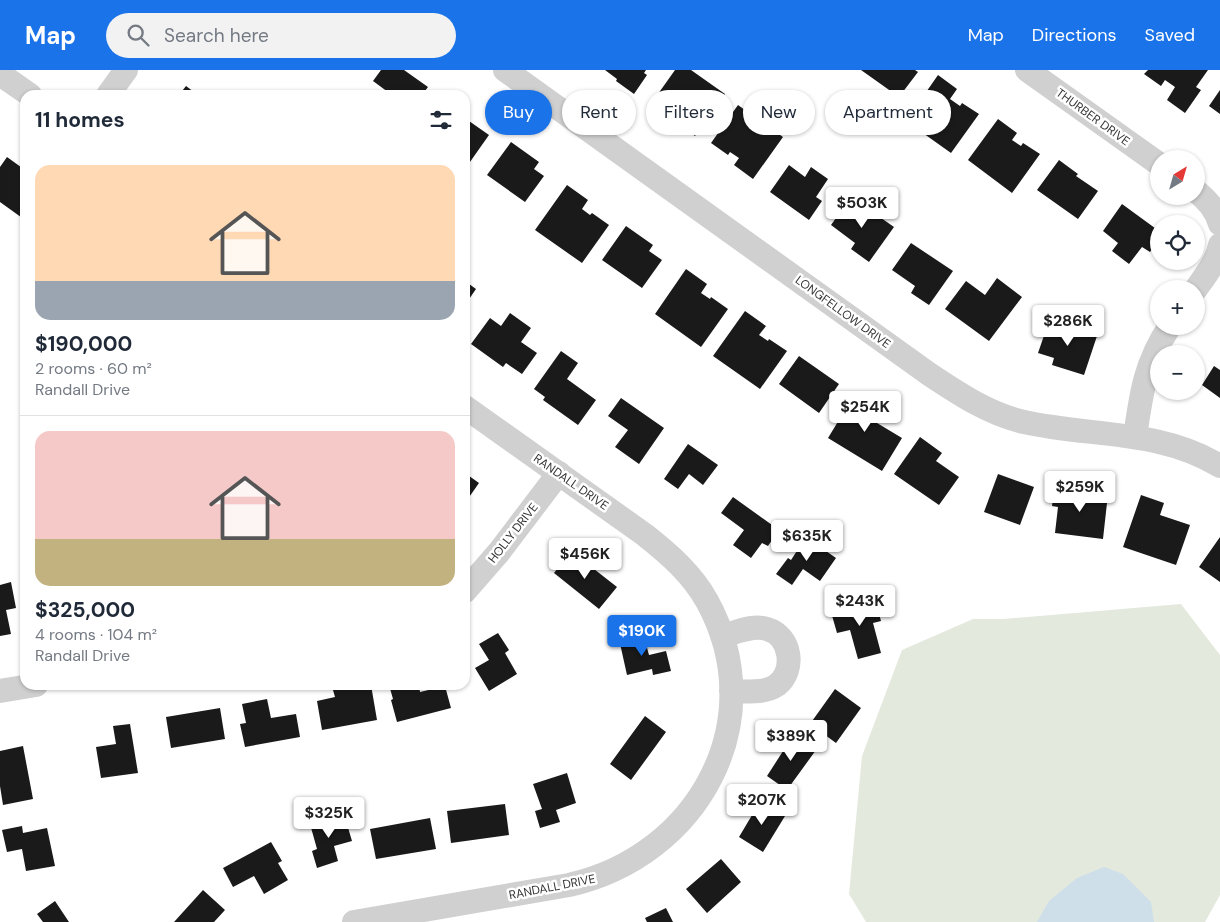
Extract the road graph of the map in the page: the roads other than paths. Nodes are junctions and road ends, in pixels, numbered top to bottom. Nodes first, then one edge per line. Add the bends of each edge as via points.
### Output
1 (126, 70) edge
2 (505, 70) edge
3 (1027, 70) edge
4 (0, 74) edge
5 (23, 90) edge
6 (112, 90) edge
7 (1150, 158) edge
8 (1205, 199) edge
9 (1220, 224) edge
10 (1220, 245) edge
11 (1202, 280) edge
12 (1165, 335) edge
13 (470, 411) edge
14 (1135, 436) junction
15 (1220, 466) edge
16 (559, 474) junction
17 (470, 585) edge
18 (722, 636) junction
19 (20, 688) edge
20 (0, 691) edge
21 (732, 691) junction
22 (354, 922) edge

1 - 6 street
2 - 14 street, LONGFELLOW DRIVE via 967,399 1022,422
3 - 7 street, THURBER DRIVE
4 - 5 street
8 - 9 street
10 - 11 street
12 - 14 street via 1145,378
13 - 16 street, RANDALL DRIVE
14 - 15 street, LONGFELLOW DRIVE via 1179,447
16 - 17 street, HOLLY DRIVE
16 - 18 street, RANDALL DRIVE via 668,552 706,600
18 - 21 street, RANDALL DRIVE
18 - 21 street via 767,628 783,641 788,651 788,670 777,685 758,691
19 - 20 street
21 - 22 street, RANDALL DRIVE via 724,745 710,781 674,829 629,863 569,886

